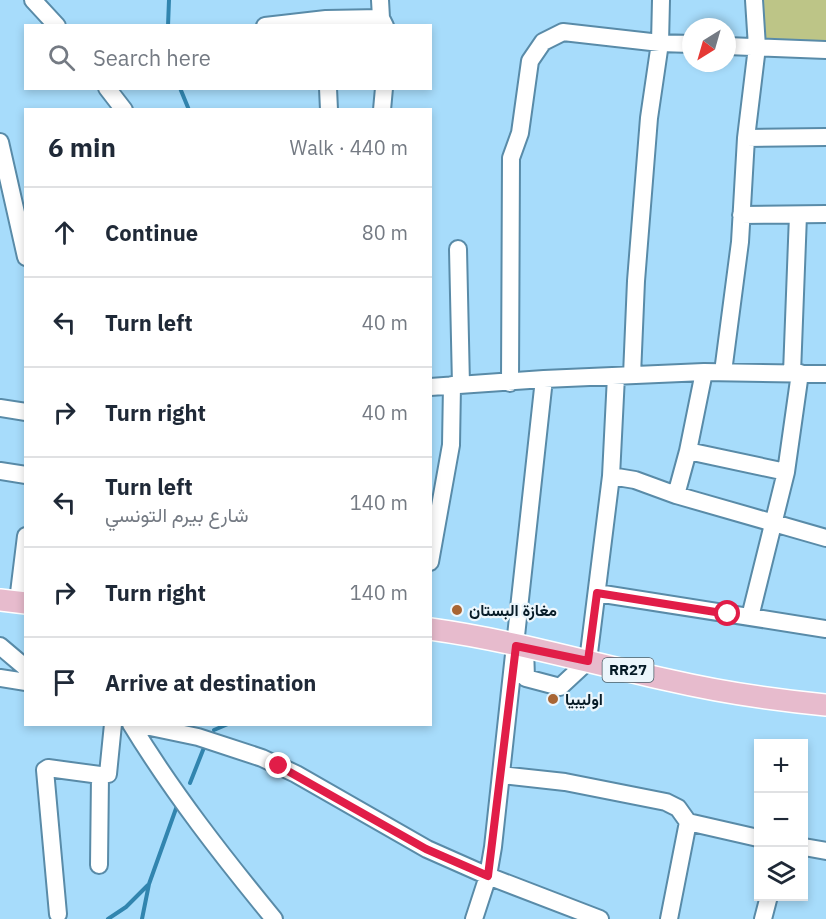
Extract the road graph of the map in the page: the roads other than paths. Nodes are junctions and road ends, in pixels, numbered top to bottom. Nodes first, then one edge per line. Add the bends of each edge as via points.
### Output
1 (33, 0) edge
2 (380, 0) edge
3 (661, 0) edge
4 (754, 0) edge
5 (326, 22) edge
6 (383, 22) edge
7 (55, 24) edge
8 (296, 24) edge
9 (660, 43) junction
10 (682, 44) edge
11 (736, 46) edge
12 (757, 47) junction
13 (826, 50) edge
14 (109, 90) edge
15 (328, 90) edge
16 (384, 90) edge
17 (122, 108) edge
18 (329, 108) edge
19 (382, 108) edge
20 (826, 137) edge
21 (746, 138) junction
22 (0, 142) edge
23 (12, 181) edge
24 (826, 214) edge
25 (741, 215) junction
26 (798, 215) junction
27 (24, 246) edge
28 (458, 249) dead end
29 (704, 372) junction
30 (723, 372) junction
31 (796, 374) junction
32 (826, 374) edge
33 (624, 375) junction
34 (544, 379) junction
35 (510, 383) junction
36 (456, 385) junction
37 (432, 387) edge
38 (0, 408) edge
39 (24, 412) edge
40 (688, 451) junction
41 (0, 471) edge
42 (786, 472) junction
43 (24, 475) edge
44 (611, 476) junction
45 (676, 495) junction
46 (435, 514) edge
47 (773, 524) junction
48 (826, 538) edge
49 (432, 543) edge
50 (24, 548) edge
51 (597, 593) junction
52 (15, 601) edge
53 (750, 617) junction
54 (432, 629) edge
55 (826, 629) edge
56 (0, 646) edge
57 (520, 646) junction
58 (588, 661) junction
59 (24, 666) edge
60 (0, 678) edge
61 (24, 682) edge
62 (826, 705) edge
63 (113, 726) edge
64 (132, 726) edge
65 (146, 726) edge
66 (501, 774) junction
67 (100, 776) junction
68 (688, 822) junction
69 (754, 837) edge
70 (808, 848) edge
71 (826, 851) edge
72 (99, 865) dead end
73 (488, 876) junction
74 (768, 901) edge
75 (58, 914) dead end
76 (596, 918) edge
77 (274, 919) edge
78 (474, 919) edge
79 (669, 919) edge
80 (763, 919) edge

1 - 7 street
2 - 6 street
3 - 9 street
4 - 12 street
5 - 6 street
5 - 8 street
9 - 10 street
9 - 33 street
9 - 35 street via 563,32 543,42 530,61 520,133 511,158
11 - 12 street
12 - 13 street
12 - 21 street
14 - 17 street
15 - 18 street
16 - 19 street
20 - 21 street
21 - 25 street
22 - 23 street
23 - 27 street
24 - 26 street
25 - 26 street
25 - 30 street
26 - 31 street
28 - 36 street
29 - 30 street
29 - 33 street
29 - 40 street
30 - 31 street
31 - 32 street
31 - 42 street
33 - 34 street
33 - 44 street
34 - 35 street
34 - 57 street
35 - 36 street
36 - 37 street
36 - 46 street via 451,445
38 - 39 street
40 - 42 street
40 - 45 street
41 - 43 street
42 - 47 street
44 - 45 street
44 - 51 street
45 - 47 street
46 - 49 street
47 - 48 street
47 - 53 street
50 - 52 street
51 - 53 street
51 - 58 street
53 - 55 street
54 - 57 main road, RR27
56 - 59 street
57 - 58 main road, RR27
57 - 58 street via 526,678 560,687
57 - 66 street
58 - 62 main road, RR27 via 744,695
60 - 61 street
63 - 67 street via 109,772
64 - 77 street via 217,849
65 - 73 street via 198,737 262,758 426,849
66 - 68 street via 666,802 678,808
66 - 73 street
67 - 72 street
67 - 75 street via 45,770
68 - 69 street
68 - 79 street
70 - 71 street
73 - 76 street
73 - 78 street
74 - 80 street

